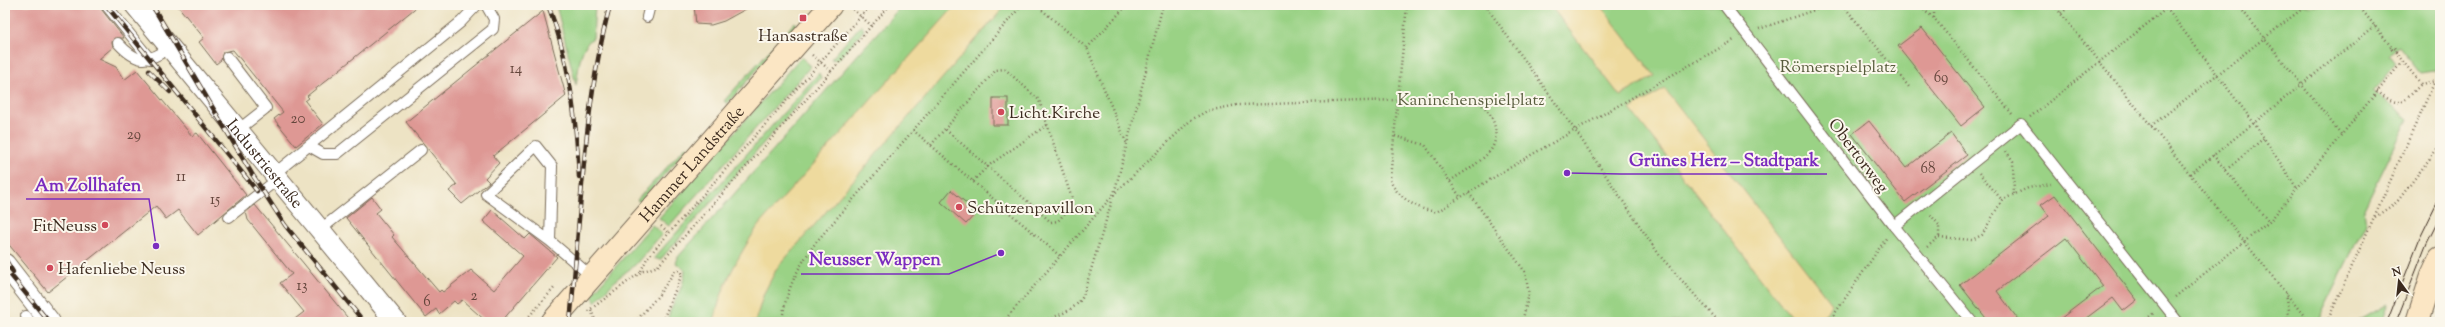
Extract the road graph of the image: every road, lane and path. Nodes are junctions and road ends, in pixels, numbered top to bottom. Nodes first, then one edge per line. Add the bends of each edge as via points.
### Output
1 (106, 5) edge
2 (136, 5) edge
3 (477, 5) edge
4 (486, 5) edge
5 (650, 5) edge
6 (871, 5) edge
7 (890, 5) edge
8 (1022, 5) edge
9 (1036, 5) edge
10 (1127, 5) edge
11 (1163, 5) edge
12 (1408, 5) edge
13 (1485, 5) edge
14 (1724, 5) edge
15 (1829, 5) edge
16 (1843, 5) edge
17 (1916, 5) edge
18 (1934, 5) edge
19 (2054, 5) edge
20 (2072, 5) edge
21 (2164, 5) edge
22 (2171, 5) edge
23 (2238, 5) edge
24 (2307, 5) edge
25 (2358, 5) edge
26 (837, 8) edge
27 (2167, 8) junction
28 (2061, 14) junction
29 (647, 17) dead end
30 (861, 17) junction
31 (1934, 18) junction
32 (872, 26) junction
33 (2375, 26) junction
34 (1746, 33) junction
35 (2264, 38) junction
36 (118, 43) dead end
37 (170, 48) junction
38 (1087, 48) junction
39 (809, 52) dead end
40 (227, 57) dead end
41 (150, 59) junction
42 (821, 62) junction
43 (2100, 62) junction
44 (2402, 62) junction
45 (831, 71) junction
46 (2217, 74) junction
47 (2440, 80) edge
48 (2435, 82) junction
49 (2420, 84) junction
50 (2302, 85) junction
51 (1909, 87) dead end
52 (2377, 91) junction
53 (1399, 100) junction
54 (2254, 123) junction
55 (2021, 124) junction
56 (1047, 125) junction
57 (2151, 126) junction
58 (945, 129) junction
59 (238, 130) junction
60 (914, 130) junction
61 (1575, 130) junction
62 (2341, 134) junction
63 (1395, 136) junction
64 (2264, 138) junction
65 (1998, 142) junction
66 (1127, 144) junction
67 (931, 145) junction
68 (2440, 145) edge
69 (309, 146) junction
70 (422, 150) dead end
71 (2213, 155) junction
72 (1971, 164) junction
73 (988, 166) junction
74 (2226, 170) junction
75 (2190, 174) junction
76 (276, 176) junction
77 (2063, 178) junction
78 (973, 181) junction
79 (1450, 181) junction
80 (2296, 187) junction
81 (1469, 193) junction
82 (1114, 194) junction
83 (2014, 194) junction
84 (1461, 198) junction
85 (2002, 200) junction
86 (1921, 205) junction
87 (229, 217) dead end
88 (2374, 217) junction
89 (2269, 222) junction
90 (1894, 226) junction
91 (321, 229) junction
92 (1939, 237) junction
93 (550, 241) junction
94 (2244, 242) junction
95 (1917, 255) junction
96 (1060, 256) junction
97 (2440, 258) edge
98 (5, 264) edge
99 (641, 272) junction
100 (591, 276) junction
101 (2440, 279) edge
102 (2286, 292) junction
103 (2164, 305) junction
104 (591, 310) dead end
105 (2418, 319) edge
106 (50, 322) edge
107 (396, 322) edge
108 (552, 322) edge
109 (635, 322) edge
110 (662, 322) edge
111 (782, 322) edge
112 (1003, 322) edge
113 (1040, 322) edge
114 (1522, 322) edge
115 (1719, 322) edge
116 (1829, 322) edge
117 (1972, 322) edge
118 (2143, 322) edge
119 (2178, 322) edge
120 (2286, 322) edge
121 (2309, 322) edge
122 (2327, 322) edge

1 - 41 lane
2 - 37 street, Industriestraße
3 - 69 lane via 461,22
4 - 69 lane via 494,19 493,29 337,154 322,154
5 - 29 lane
6 - 30 path
7 - 32 path
8 - 60 path
9 - 38 path
10 - 38 path
11 - 66 path
12 - 53 path
13 - 61 path
14 - 34 lane, Obertorweg
15 - 34 path
16 - 51 path
17 - 31 path
18 - 31 path
19 - 28 path
20 - 28 path
21 - 27 path
22 - 27 path
23 - 35 path
24 - 35 path
25 - 33 path
26 - 30 path via 849,6
26 - 100 main road, Hammer Landstraße
27 - 43 path
27 - 46 path
28 - 43 path
30 - 32 path
30 - 42 path
31 - 55 path
32 - 45 path
33 - 44 path
33 - 50 path
34 - 61 path
34 - 90 lane, Obertorweg
35 - 46 path
35 - 50 path
36 - 41 lane via 132,58
37 - 41 lane
37 - 59 street, Industriestraße
38 - 66 path
39 - 42 path
40 - 59 lane via 266,108
42 - 45 path
42 - 99 path via 647,258
43 - 55 path
43 - 57 path
44 - 49 path
44 - 52 path
45 - 99 path via 658,266
46 - 54 path
46 - 57 path
47 - 48 path
48 - 49 path
48 - 88 path
49 - 52 path via 2400,103 2390,101
50 - 54 path
50 - 62 path
52 - 62 path
53 - 63 path
53 - 79 path via 1460,98 1476,101 1487,110 1494,123 1496,137 1491,150
53 - 82 path via 1222,106 1191,120
54 - 64 path
54 - 71 path
55 - 65 lane
55 - 77 lane
56 - 58 path via 1036,96 1002,68 996,70
56 - 73 path
56 - 73 path via 1073,203 1058,221 1048,220
57 - 75 path
58 - 67 path
58 - 73 path
59 - 76 street, Industriestraße
60 - 67 path
60 - 111 path via 802,261 787,299
61 - 81 path
61 - 115 path via 1660,256
62 - 80 path
63 - 79 path via 1425,145
63 - 84 path via 1390,178 1395,190 1430,212 1438,211
64 - 74 path
64 - 80 path
65 - 72 lane
65 - 83 path via 2013,161
66 - 82 path
67 - 78 path
68 - 88 path via 2397,202
69 - 76 lane
70 - 91 lane
71 - 74 path
71 - 75 path
72 - 85 path
72 - 86 lane
73 - 78 path
74 - 89 path
75 - 94 path
76 - 87 lane
76 - 91 street, Industriestraße
77 - 83 path via 2045,186 2028,188
77 - 103 lane
78 - 96 path
79 - 84 path
80 - 89 path
81 - 84 path
81 - 114 path via 1525,272 1529,294
82 - 96 path
82 - 113 path via 1080,303
83 - 85 path
85 - 92 path via 1982,235 1972,240
86 - 90 lane
86 - 92 path via 1939,225
88 - 122 path
89 - 94 path
90 - 95 lane, Obertorweg
90 - 116 path
91 - 107 street, Industriestraße
92 - 95 path
93 - 93 lane via 552,166 536,146 486,194
93 - 100 lane
94 - 102 path
94 - 103 path
95 - 117 lane, Obertorweg
96 - 112 path
97 - 105 main road
98 - 106 street
99 - 104 path
100 - 108 main road, Hammer Landstraße
101 - 105 main road
102 - 120 path via 2289,310
102 - 121 path
103 - 118 path
103 - 119 lane
109 - 110 path via 658,296 675,271 679,270 682,274

